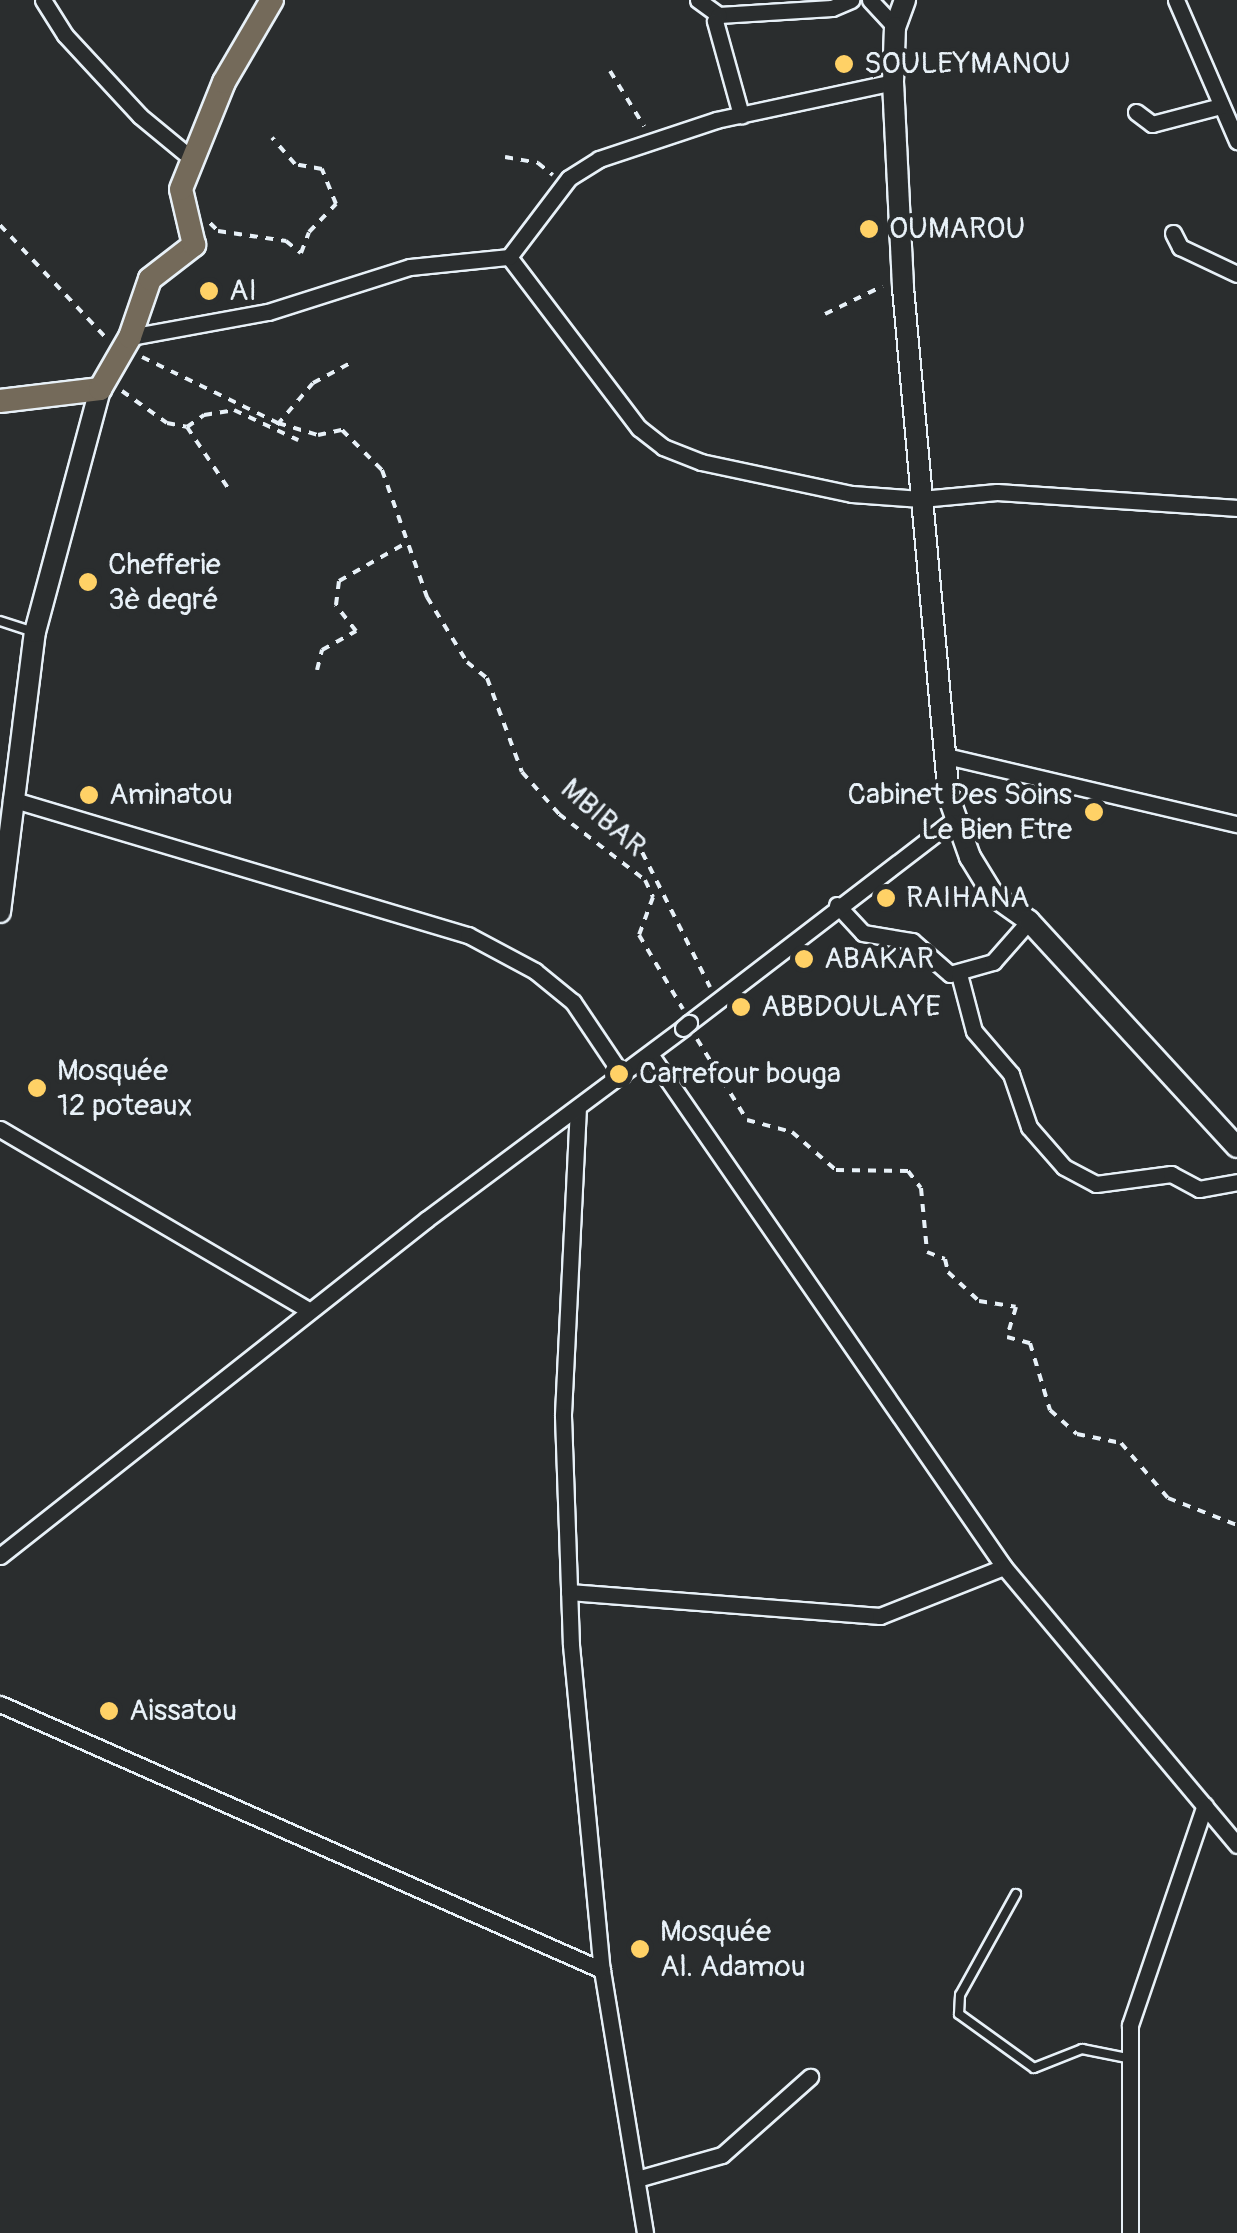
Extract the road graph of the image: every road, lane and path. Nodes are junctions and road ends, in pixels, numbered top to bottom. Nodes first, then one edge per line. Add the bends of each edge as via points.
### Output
1 (43, 0) edge
2 (272, 0) edge
3 (698, 0) edge
4 (851, 0) edge
5 (870, 0) edge
6 (905, 0) edge
7 (1176, 0) edge
8 (719, 15) junction
9 (895, 27) junction
10 (610, 71) dead end
11 (893, 82) junction
12 (1221, 106) junction
13 (1136, 112) dead end
14 (740, 115) junction
15 (272, 138) dead end
16 (649, 140) junction
17 (1237, 141) edge
18 (505, 157) dead end
19 (191, 158) junction
20 (562, 186) junction
21 (205, 217) dead end
22 (0, 225) edge
23 (1172, 233) dead end
24 (510, 258) junction
25 (1237, 274) edge
26 (903, 284) junction
27 (825, 314) dead end
28 (126, 345) junction
29 (352, 362) dead end
30 (102, 385) junction
31 (0, 401) edge
32 (277, 426) junction
33 (186, 427) junction
34 (298, 440) dead end
35 (230, 491) dead end
36 (921, 499) junction
37 (1237, 508) edge
38 (408, 542) junction
39 (0, 621) edge
40 (35, 632) junction
41 (317, 670) dead end
42 (946, 756) junction
43 (11, 799) junction
44 (955, 818) junction
45 (1237, 824) edge
46 (635, 838) dead end
47 (1, 900) edge
48 (837, 905) junction
49 (1028, 921) junction
50 (959, 974) junction
51 (718, 999) junction
52 (686, 1024) junction
53 (650, 1054) junction
54 (622, 1075) junction
55 (578, 1108) junction
56 (0, 1129) edge
57 (1237, 1147) edge
58 (1237, 1182) edge
59 (310, 1312) junction
60 (1237, 1525) edge
61 (0, 1556) edge
62 (1004, 1568) junction
63 (569, 1592) junction
64 (0, 1704) edge
65 (1204, 1804) junction
66 (1237, 1846) edge
67 (1016, 1894) dead end
68 (602, 1970) junction
69 (1127, 2058) junction
70 (810, 2077) dead end
71 (637, 2179) junction
72 (645, 2233) edge
73 (1130, 2233) edge

1 - 19 street via 65,35 127,102
2 - 19 main road via 224,82
3 - 8 street
4 - 8 street via 832,8
5 - 9 street
6 - 9 street
7 - 12 street
8 - 14 street via 715,21
9 - 11 street
10 - 16 path
11 - 14 street
11 - 26 street
12 - 13 street via 1152,124
12 - 17 street
14 - 16 street
15 - 21 path via 295,164 322,169 336,204 309,232 301,252 286,241 218,231
16 - 20 street via 599,159
18 - 20 path via 538,164
19 - 28 main road via 181,189 194,245 150,279
20 - 24 street
22 - 28 path, MBIBAR
23 - 25 street via 1180,247
24 - 28 street via 410,268 268,312
24 - 36 street via 639,428 663,447 852,494
26 - 27 path via 854,295
26 - 36 street
28 - 30 main road
28 - 32 path, MBIBAR
29 - 32 path via 313,382
30 - 31 main road
30 - 33 path
30 - 40 street
32 - 33 path via 234,410 204,414
32 - 34 path
32 - 38 path, MBIBAR via 318,435 342,430 386,478
33 - 35 path
36 - 37 street via 997,492
36 - 42 street
38 - 41 path via 339,582 336,605 356,631 322,650
38 - 52 path, MBIBAR via 427,597 467,662 487,678 522,772 559,814 645,880 652,897 639,935
39 - 40 lane
40 - 43 street
42 - 44 street
42 - 45 street
43 - 47 street
43 - 54 street via 468,935 535,971 573,1002
44 - 48 street
44 - 49 street via 994,896
46 - 51 path
48 - 50 street via 863,933 912,940 940,968
48 - 51 street
49 - 50 street via 993,962
49 - 57 street
50 - 58 street via 974,1031 1011,1074 1030,1127 1064,1167 1096,1184 1172,1174 1198,1189
51 - 52 street
52 - 53 street
52 - 60 path, MBIBAR via 747,1120 792,1132 836,1170 908,1171 921,1188 927,1252 945,1260 948,1272 979,1300 1016,1307 1006,1337 1030,1342 1050,1410 1077,1434 1121,1443 1168,1498
53 - 54 street
53 - 62 street
54 - 55 street
55 - 59 street
55 - 63 street via 563,1416
56 - 59 street
59 - 61 street
62 - 63 street via 880,1616
62 - 65 street
63 - 68 street
64 - 68 street
65 - 66 street
65 - 69 street via 1130,2025
67 - 69 lane via 960,1995 959,2014 1034,2068 1082,2049
68 - 71 street
69 - 73 street
70 - 71 street via 722,2155
71 - 72 street

